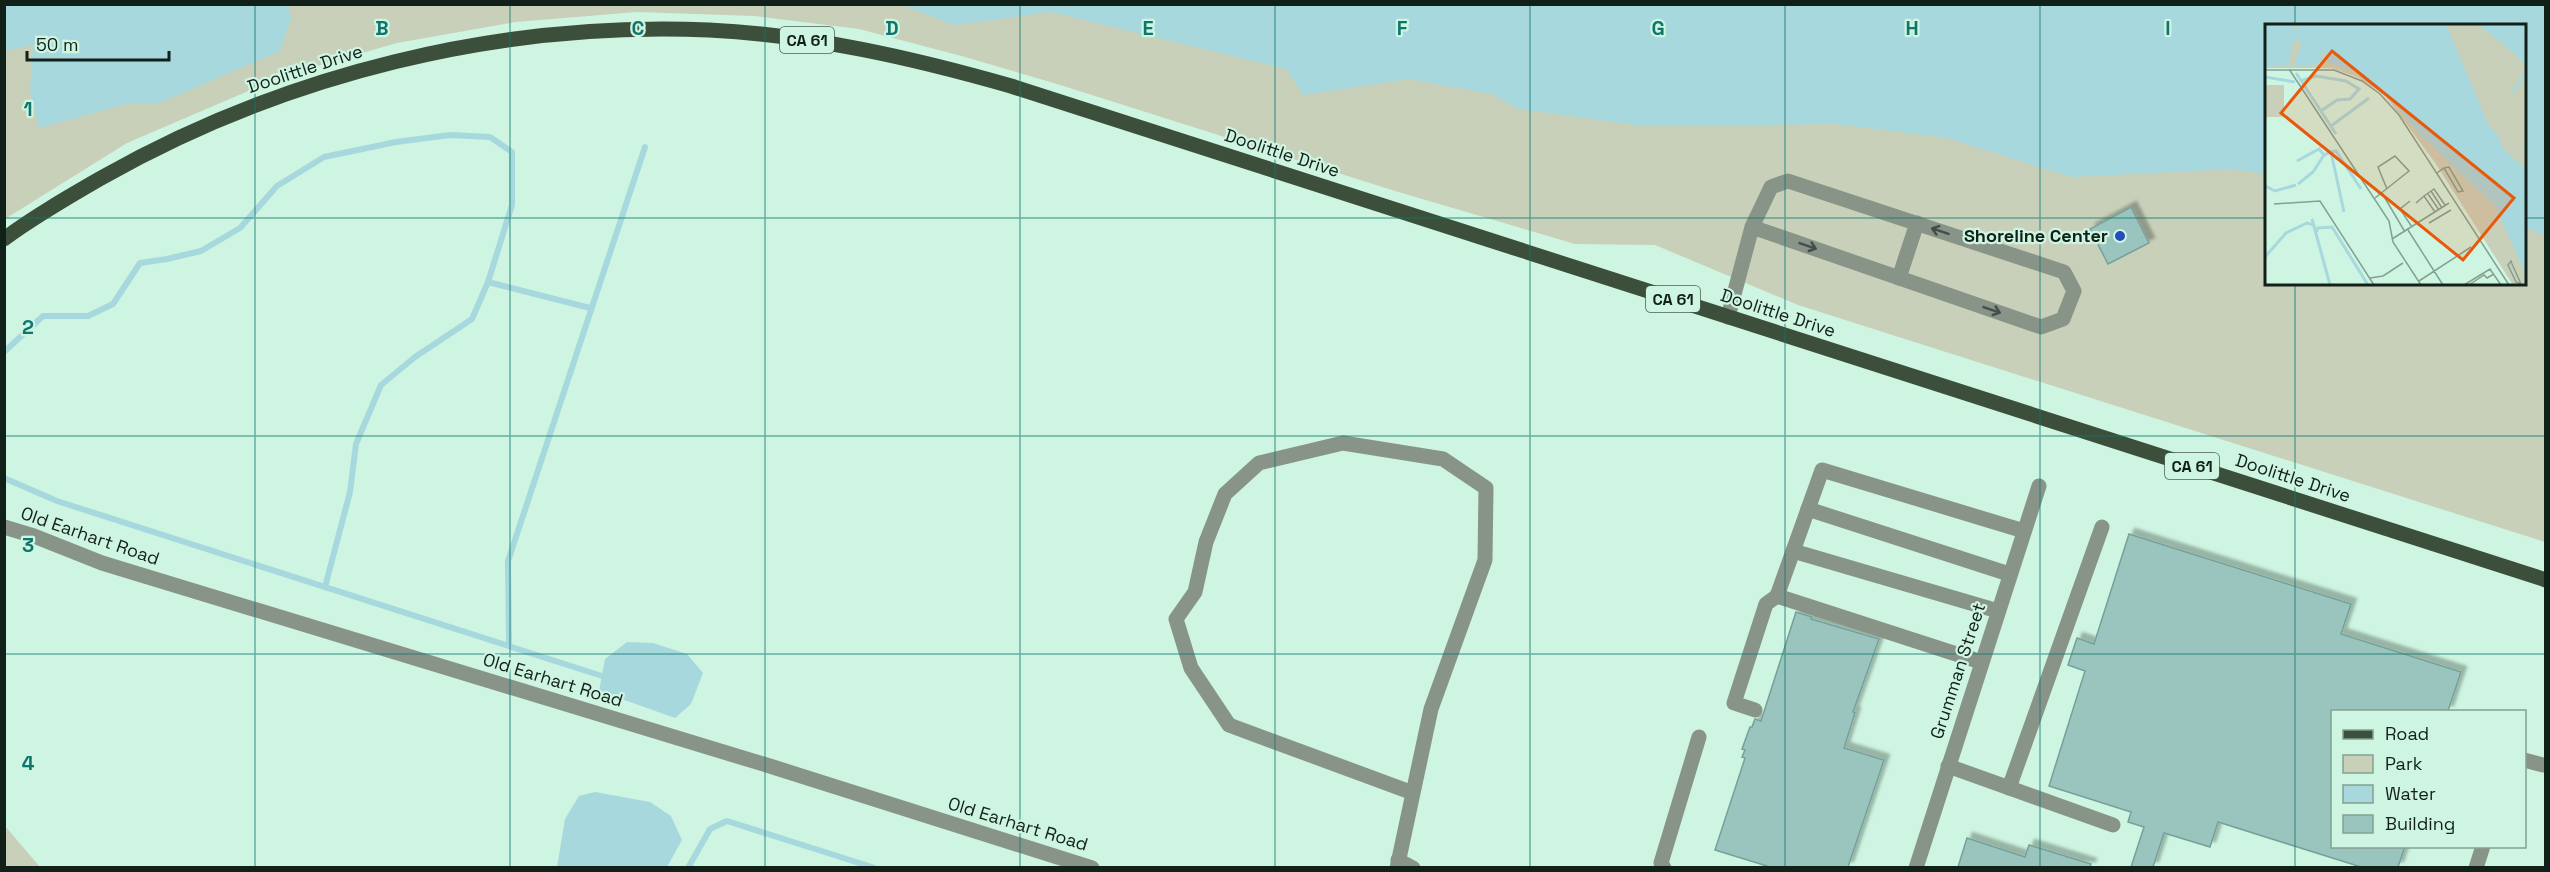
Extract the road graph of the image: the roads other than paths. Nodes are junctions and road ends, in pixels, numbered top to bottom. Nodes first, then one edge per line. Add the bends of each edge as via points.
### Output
1 (1917, 223) junction
2 (1752, 227) junction
3 (4, 239) edge
4 (1899, 278) junction
5 (1728, 317) junction
6 (2039, 486) dead end
7 (1808, 509) junction
8 (4, 527) edge
9 (2102, 527) dead end
10 (2024, 531) junction
11 (1793, 551) junction
12 (2009, 574) junction
13 (2546, 580) edge
14 (1777, 596) junction
15 (1998, 611) junction
16 (1981, 662) junction
17 (1755, 710) dead end
18 (1699, 737) dead end
19 (2526, 761) edge
20 (2543, 765) dead end
21 (1948, 766) junction
22 (2009, 788) junction
23 (1413, 793) junction
24 (2113, 825) dead end
25 (2481, 848) edge
26 (1398, 864) edge
27 (1092, 867) edge
28 (1413, 867) edge
29 (1664, 867) edge
30 (1916, 867) edge
31 (2476, 867) edge

1 - 2 street via 1788,181 1771,186
1 - 4 street
4 -> 1 street via 2041,327 2063,319 2074,291 2064,272
2 -> 4 street
2 - 5 street
3 - 5 main road, Doolittle Drive / CA 61 via 149,151 302,88 466,46 554,35 709,30 860,48 933,64
5 - 13 main road, Doolittle Drive / CA 61
6 - 10 street, Grumman Street
7 - 10 street via 1822,470
7 - 11 street
7 - 12 street
8 - 27 street, Old Earhart Road via 102,563
9 - 22 street
10 - 12 street, Grumman Street
11 - 14 street
11 - 15 street
12 - 15 street, Grumman Street
14 - 16 street
14 - 17 street via 1766,604 1734,703
15 - 16 street, Grumman Street
16 - 21 street, Grumman Street
18 - 29 street via 1661,863
19 - 20 street
21 - 22 street
21 - 30 street, Grumman Street
22 - 24 street
23 - 23 street via 1431,709 1485,560 1486,488 1443,459 1343,443 1258,463 1225,494 1206,542 1195,592 1176,620 1191,668 1229,725
23 - 26 street
25 - 31 street
26 - 28 street

